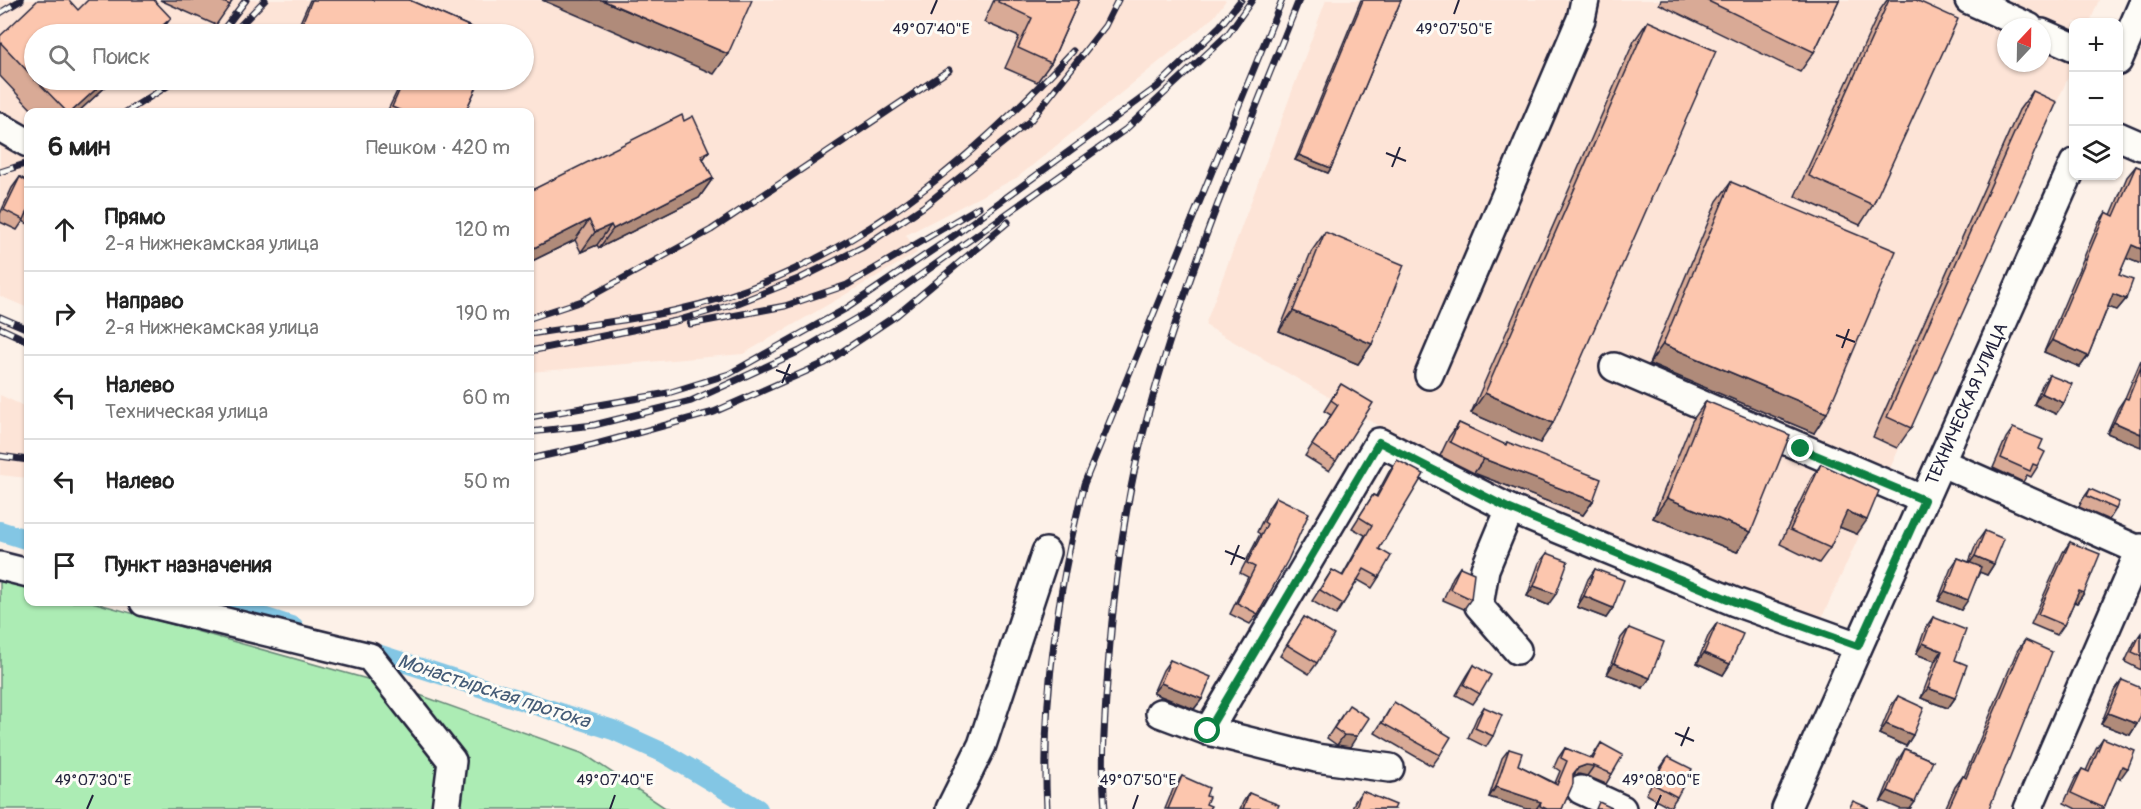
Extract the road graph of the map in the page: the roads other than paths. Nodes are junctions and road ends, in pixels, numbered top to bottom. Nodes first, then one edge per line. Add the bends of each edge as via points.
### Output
1 (1585, 0) edge
2 (1969, 0) edge
3 (2141, 8) edge
4 (2009, 18) edge
5 (2051, 37) edge
6 (2069, 45) edge
7 (2123, 49) edge
8 (0, 127) edge
9 (2123, 138) edge
10 (24, 141) edge
11 (2141, 146) edge
12 (2069, 172) edge
13 (1614, 368) dead end
14 (1430, 375) dead end
15 (1942, 463) junction
16 (1924, 500) junction
17 (1510, 509) junction
18 (2141, 550) edge
19 (1046, 552) dead end
20 (0, 566) edge
21 (24, 572) edge
22 (160, 606) edge
23 (1858, 646) junction
24 (1517, 650) dead end
25 (1160, 713) dead end
26 (1208, 731) junction
27 (1390, 768) dead end
28 (1581, 790) dead end
29 (446, 809) edge
30 (950, 809) edge
31 (1622, 809) edge
32 (1786, 809) edge
33 (2028, 809) edge

1 - 14 street via 1581,19
2 - 4 street
3 - 7 street
5 - 6 street
8 - 10 street
9 - 11 street
12 - 15 street, ТЕХНИЧЕСКАЯ УЛИЦА
13 - 16 street
15 - 16 street, ТЕХНИЧЕСКАЯ УЛИЦА
15 - 18 street
16 - 23 street, ТЕХНИЧЕСКАЯ УЛИЦА
17 - 23 street via 1735,602
17 - 24 street via 1485,569 1479,606
17 - 26 street via 1379,442
18 - 33 street
19 - 30 street via 982,744
20 - 21 street
22 - 29 street via 370,657 452,761
23 - 32 street, ТЕХНИЧЕСКАЯ УЛИЦА
25 - 26 street
26 - 27 street via 1316,758
28 - 31 street

